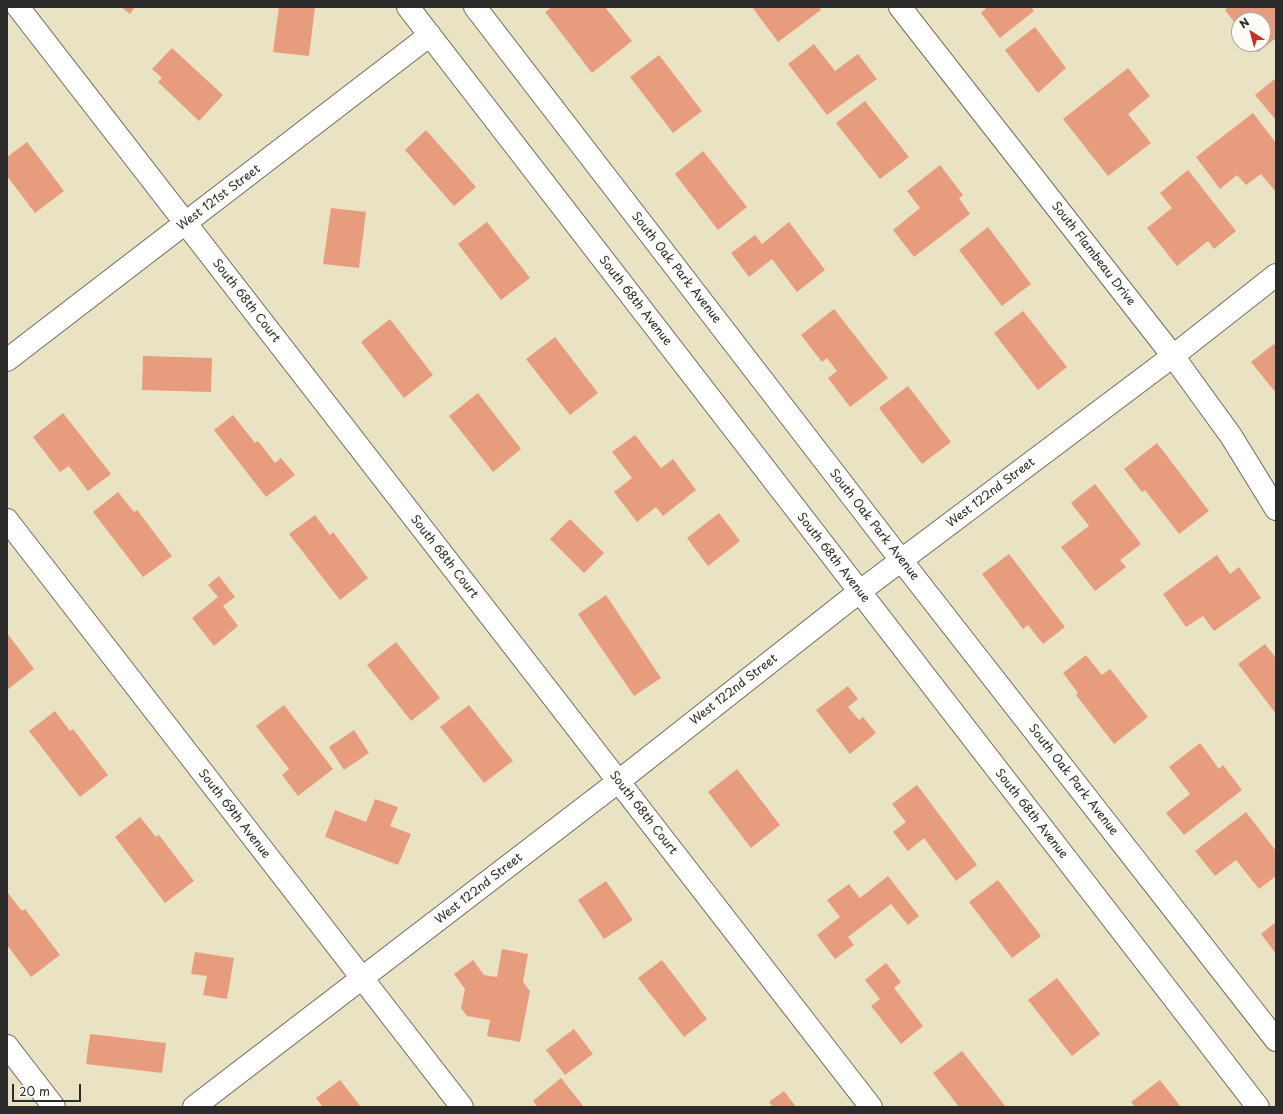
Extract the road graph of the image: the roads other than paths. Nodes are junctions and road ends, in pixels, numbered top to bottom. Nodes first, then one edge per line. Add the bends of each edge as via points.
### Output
1 (18, 7) edge
2 (408, 7) edge
3 (475, 7) edge
4 (900, 7) edge
5 (430, 35) junction
6 (185, 223) junction
7 (1276, 275) edge
8 (1173, 356) junction
9 (7, 360) edge
10 (1276, 509) edge
11 (7, 520) edge
12 (901, 560) junction
13 (859, 592) junction
14 (619, 781) junction
15 (362, 979) junction
16 (1276, 1040) edge
17 (7, 1046) edge
18 (54, 1107) edge
19 (194, 1107) edge
20 (462, 1107) edge
21 (871, 1107) edge
22 (1258, 1107) edge

1 - 6 street, South 68th Court
2 - 5 street, South 68th Avenue
3 - 12 street, South Oak Park Avenue
4 - 8 street, South Flambeau Drive
5 - 6 street, West 121st Street
5 - 13 street, South 68th Avenue
6 - 9 street, West 121st Street
6 - 14 street, South 68th Court
7 - 8 street, West 122nd Street
8 - 10 street, South Flambeau Drive via 1231,436
8 - 12 street, West 122nd Street
11 - 15 street, South 69th Avenue
12 - 13 street, West 122nd Street
12 - 16 street, South Oak Park Avenue
13 - 14 street, West 122nd Street
13 - 22 street, South 68th Avenue
14 - 15 street, West 122nd Street
14 - 21 street, South 68th Court
15 - 19 street, West 122nd Street
15 - 20 street, South 69th Avenue
17 - 18 street

